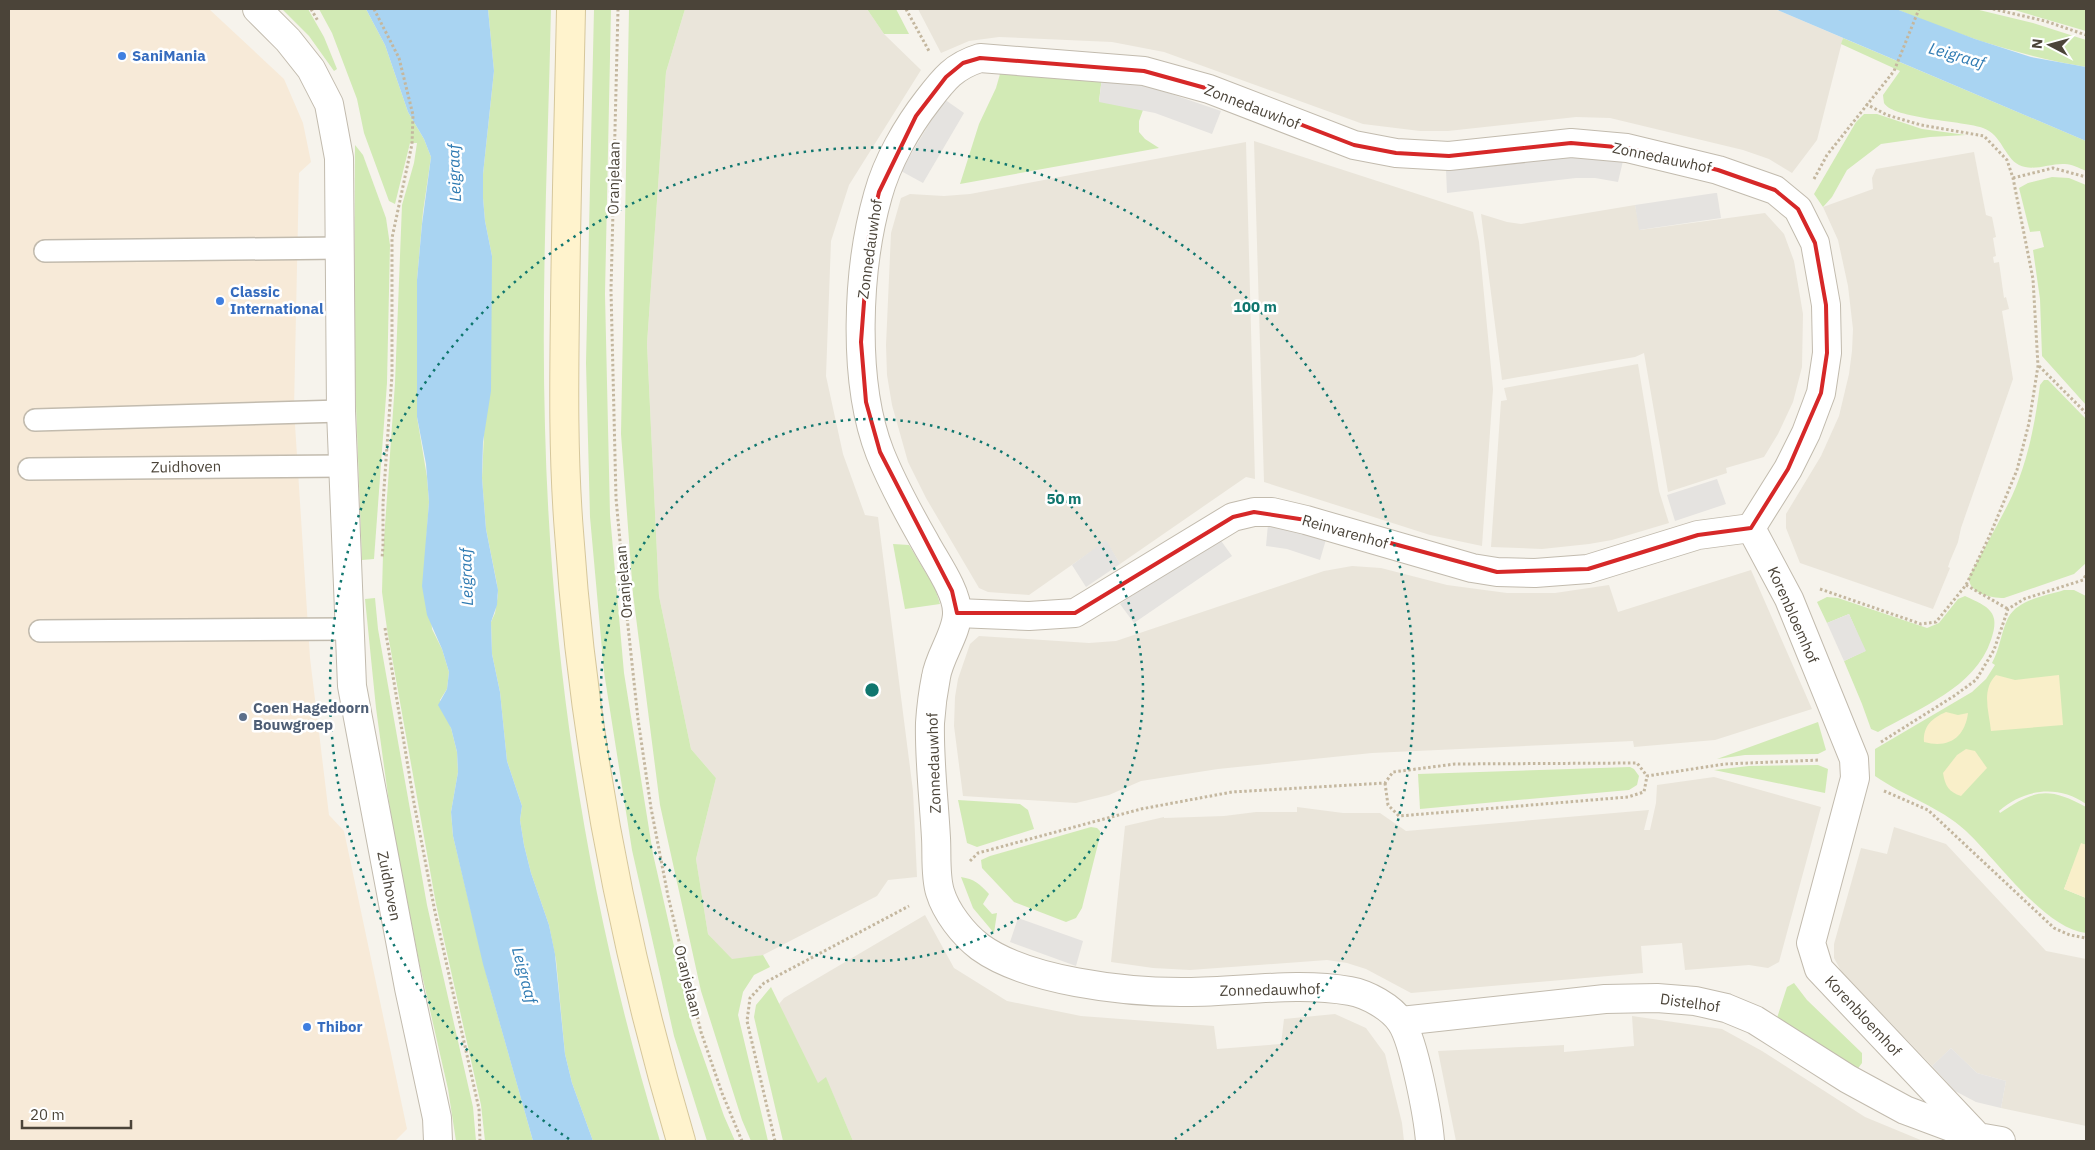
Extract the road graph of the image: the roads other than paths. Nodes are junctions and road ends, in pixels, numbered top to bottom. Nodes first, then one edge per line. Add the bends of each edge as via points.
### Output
1 (257, 9) edge
2 (571, 9) edge
3 (342, 248) junction
4 (45, 251) dead end
5 (341, 411) junction
6 (35, 420) dead end
7 (343, 466) junction
8 (29, 469) dead end
9 (1751, 528) junction
10 (958, 613) junction
11 (350, 630) junction
12 (40, 631) dead end
13 (1401, 1022) junction
14 (1990, 1139) edge
15 (438, 1141) edge
16 (681, 1141) edge
17 (1430, 1141) edge

1 - 3 street, Zuidhoven via 311,69 329,104 339,158
2 - 16 street via 564,398 568,530 576,626 591,750 613,871 641,995
3 - 4 lane
3 - 5 street, Zuidhoven
5 - 6 lane
5 - 7 street, Zuidhoven
7 - 8 lane, Zuidhoven
7 - 11 street, Zuidhoven
9 - 10 street, Reinvarenhof via 1698,535 1588,569 1497,572 1472,568 1306,520 1272,512 1254,512 1233,517 1075,613 1029,616
9 - 10 street, Zonnedauwhof via 1806,433 1821,393 1826,361 1826,305 1815,244 1798,208 1775,190 1718,170 1627,148 1572,143 1449,156 1396,153 1354,145 1209,89 1144,71 980,58 963,63 946,77 916,116 896,152 879,192 869,236 862,297 861,342 866,402 880,452 952,591
9 - 14 street, Korenbloemhof via 1788,599 1854,768 1811,943 1819,969
10 - 13 street, Zonnedauwhof via 936,671 930,724 939,891 953,919 980,946 1044,976 1107,987 1180,992 1304,987 1353,991 1382,1004
11 - 12 lane
11 - 15 street, Zuidhoven via 352,686 437,1118
13 - 14 street, Distelhof via 1605,999 1695,1001 1726,1008 1755,1020 1848,1079 1905,1110
13 - 17 street, Zonnedauwhof via 1412,1052

